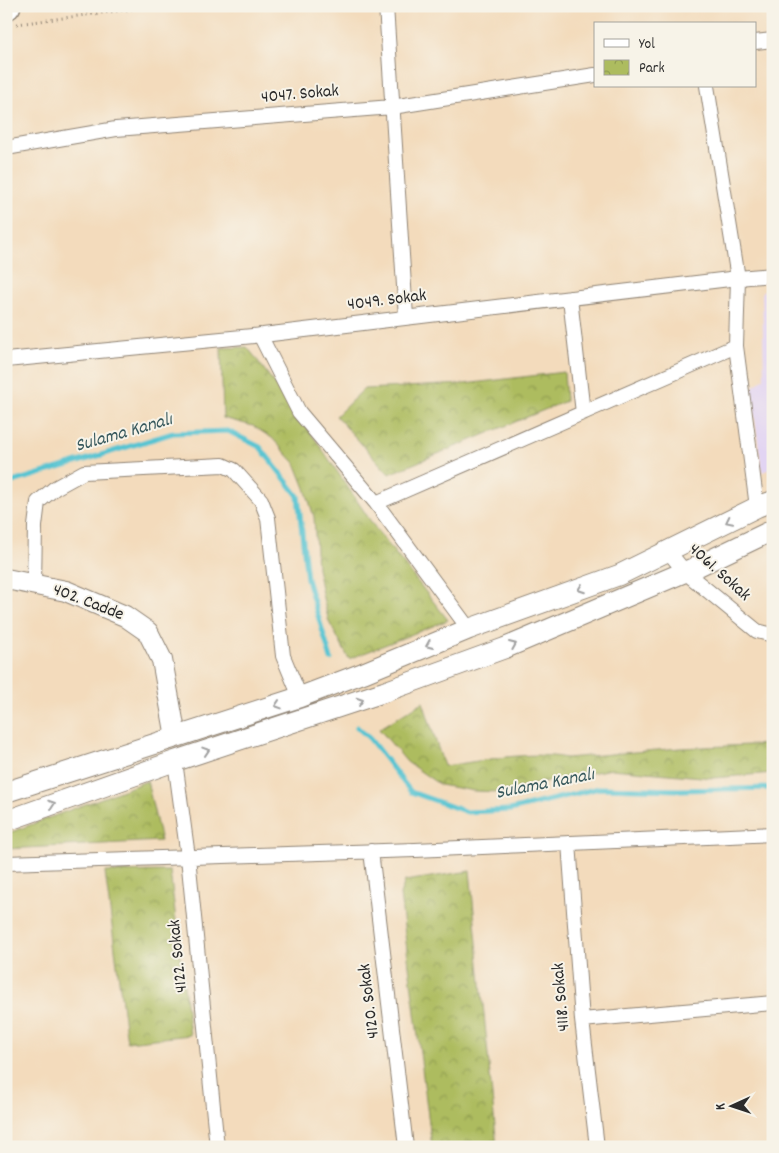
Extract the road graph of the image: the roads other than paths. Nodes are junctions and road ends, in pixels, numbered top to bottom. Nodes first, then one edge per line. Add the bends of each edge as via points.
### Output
1 (386, 6) edge
2 (773, 40) edge
3 (756, 42) edge
4 (594, 75) edge
5 (708, 88) edge
6 (392, 107) junction
7 (6, 148) edge
8 (773, 275) edge
9 (738, 278) junction
10 (570, 298) junction
11 (406, 317) junction
12 (260, 334) junction
13 (736, 346) junction
14 (6, 360) edge
15 (583, 413) junction
16 (376, 502) junction
17 (765, 504) edge
18 (773, 530) edge
19 (668, 551) junction
20 (685, 572) junction
21 (6, 578) edge
22 (34, 584) junction
23 (469, 629) junction
24 (773, 635) edge
25 (300, 697) junction
26 (176, 737) junction
27 (175, 761) junction
28 (6, 792) edge
29 (6, 821) edge
30 (773, 834) edge
31 (569, 843) junction
32 (371, 851) junction
33 (188, 857) junction
34 (6, 863) edge
35 (773, 1003) edge
36 (582, 1020) junction
37 (217, 1147) edge
38 (406, 1147) edge
39 (597, 1147) edge

1 - 6 street
2 - 3 street
4 - 6 street, 4047. Sokak
5 - 9 street
6 - 7 street, 4047. Sokak via 116,129
6 - 11 street
8 - 9 street, 4049. Sokak
9 - 10 street, 4049. Sokak
9 - 13 street
10 - 11 street, 4049. Sokak
10 - 15 street
11 - 12 street, 4049. Sokak
12 - 14 street, 4049. Sokak
12 - 16 street via 299,412
13 - 15 street
13 - 17 street
15 - 16 street
16 - 23 street
17 -> 19 main road
18 - 20 main road
19 - 20 street, 4061. Sokak
19 -> 23 main road via 619,575
20 - 24 street, 4061. Sokak via 757,631
27 -> 20 main road via 506,648
21 - 22 main road, 402. Cadde
22 - 25 street via 38,502 56,488 84,472 223,465 234,470 261,500 268,518 283,656
22 - 26 main road, 402. Cadde via 66,591 125,616 148,632 162,660
23 -> 25 main road
25 -> 26 main road
26 - 28 main road
29 -> 27 main road
27 - 33 street, 4122. Sokak
30 - 31 street
31 - 32 street
31 - 36 street, 4118. Sokak
32 - 33 street
32 - 38 street, 4120. Sokak
33 - 34 street
33 - 37 street, 4122. Sokak
35 - 36 street
36 - 39 street, 4118. Sokak

